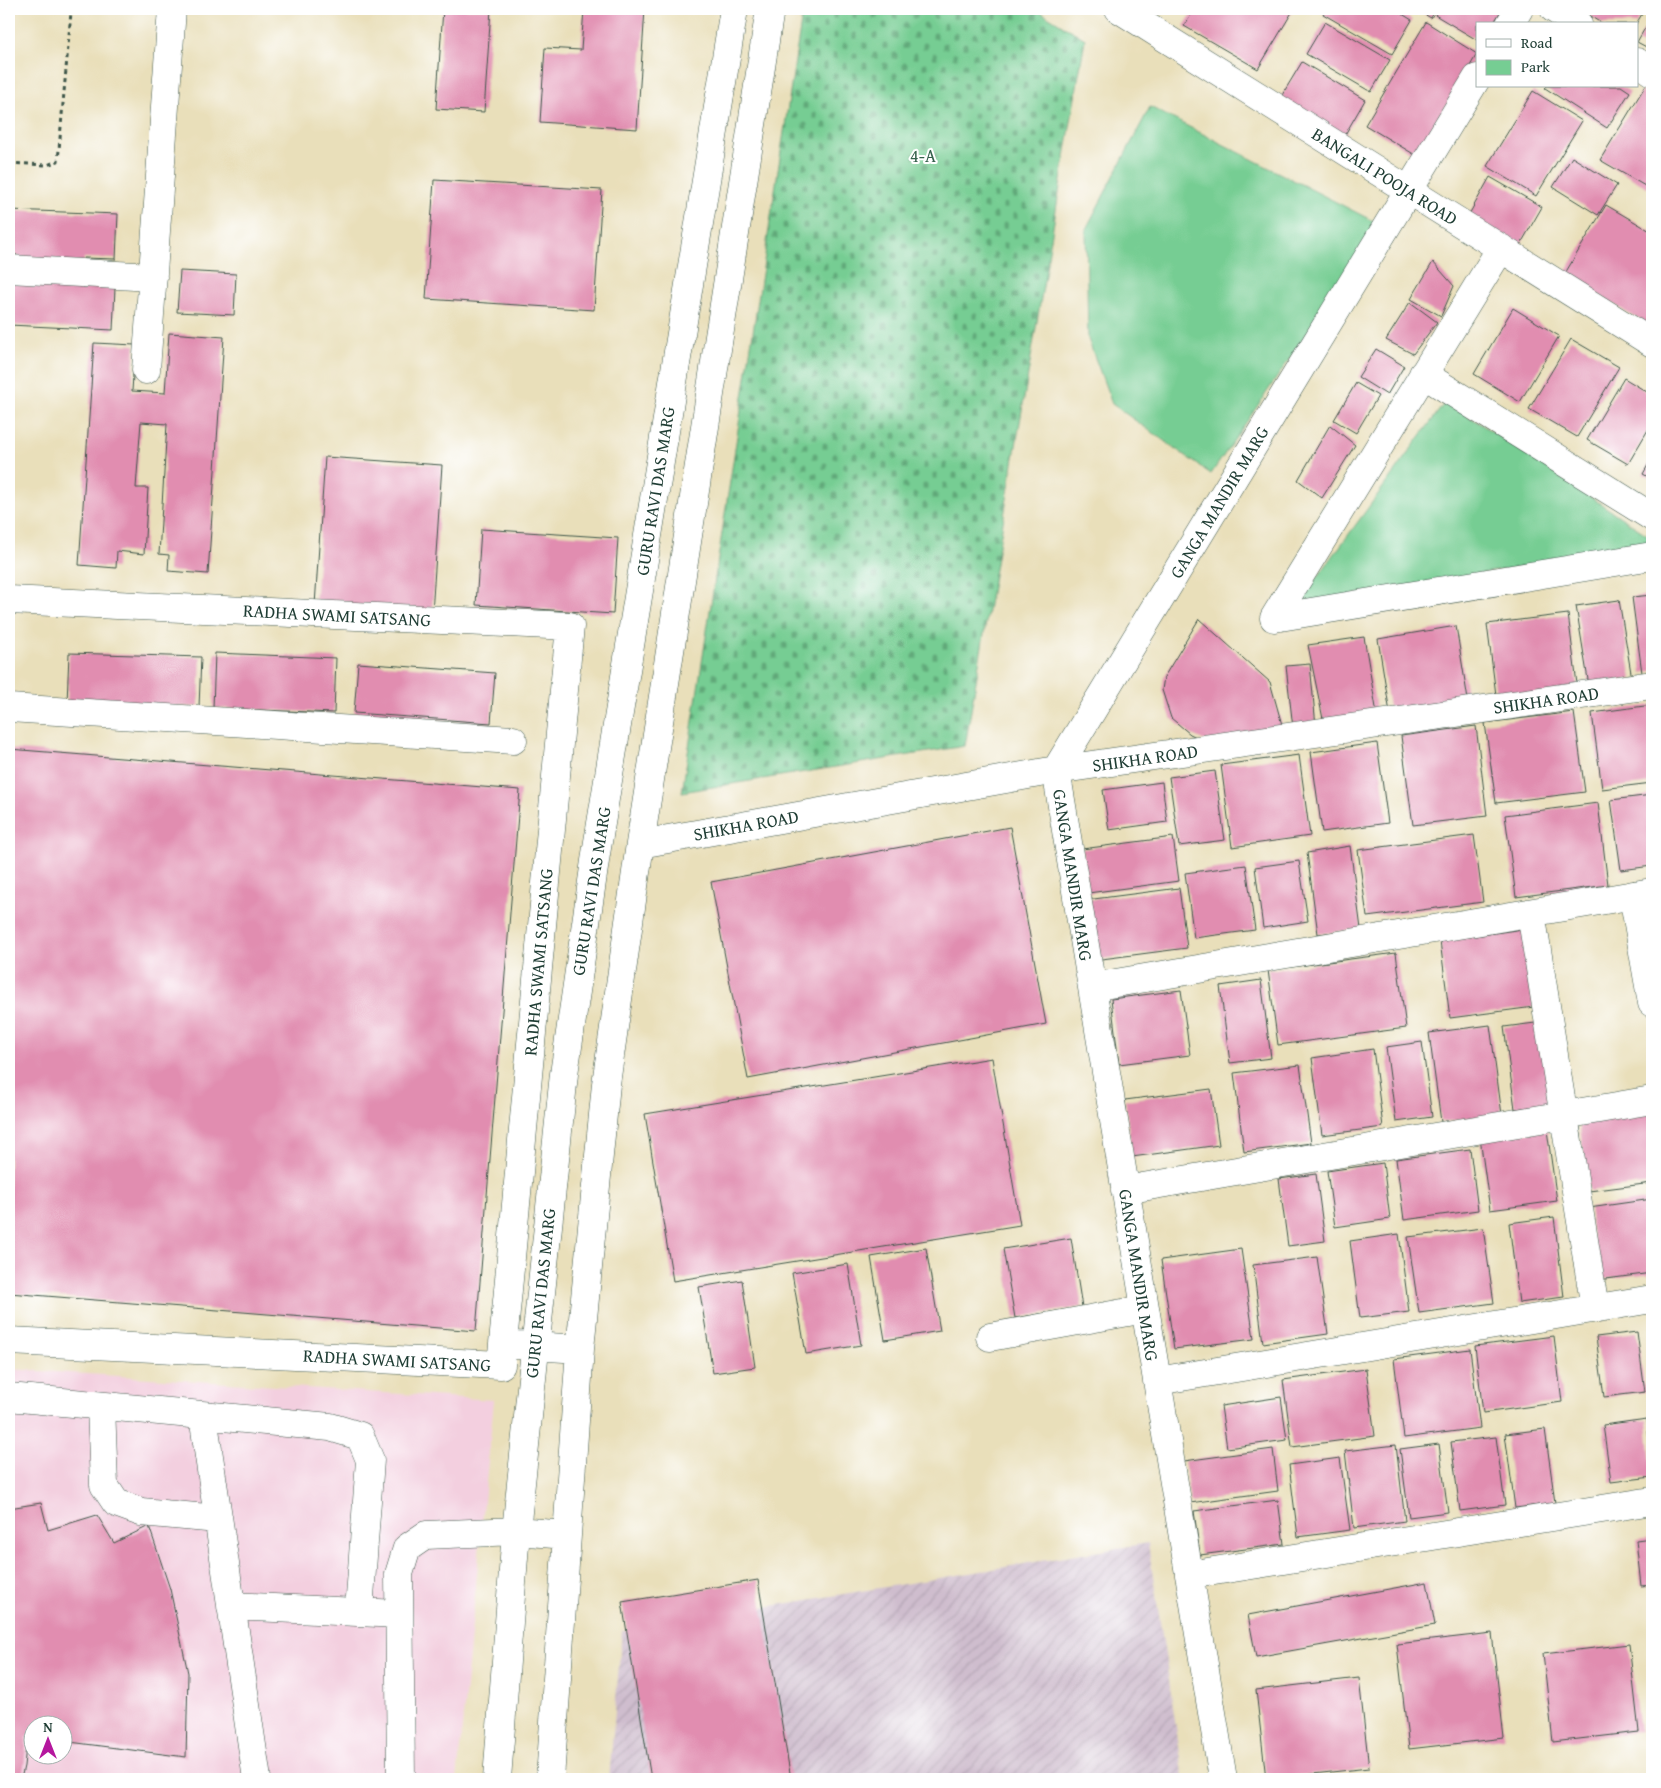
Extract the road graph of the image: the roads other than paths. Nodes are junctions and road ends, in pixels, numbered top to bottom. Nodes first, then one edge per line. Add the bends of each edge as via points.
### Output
1 (172, 9) edge
2 (734, 9) edge
3 (770, 9) edge
4 (1119, 9) edge
5 (1519, 9) edge
6 (1554, 9) edge
7 (1511, 22) edge
8 (1575, 22) edge
9 (1638, 63) edge
10 (1652, 72) edge
11 (1476, 80) edge
12 (1409, 191) junction
13 (1501, 248) junction
14 (9, 268) edge
15 (153, 277) junction
16 (1652, 343) edge
17 (146, 370) dead end
18 (1423, 374) junction
19 (1652, 517) edge
20 (1652, 556) edge
21 (9, 600) edge
22 (1652, 684) edge
23 (9, 708) edge
24 (513, 740) dead end
25 (1056, 770) junction
26 (640, 844) junction
27 (1643, 894) edge
28 (1531, 912) junction
29 (1092, 987) junction
30 (1652, 1003) edge
31 (1652, 1100) edge
32 (1563, 1115) junction
33 (1125, 1190) junction
34 (1652, 1299) edge
35 (1594, 1308) junction
36 (1145, 1309) junction
37 (990, 1338) dead end
38 (9, 1341) edge
39 (502, 1345) junction
40 (534, 1346) junction
41 (580, 1349) junction
42 (1157, 1381) junction
43 (9, 1397) edge
44 (101, 1406) junction
45 (203, 1416) junction
46 (1652, 1501) edge
47 (218, 1519) junction
48 (516, 1531) junction
49 (567, 1535) junction
50 (1189, 1575) junction
51 (231, 1606) junction
52 (359, 1611) junction
53 (399, 1614) junction
54 (257, 1779) edge
55 (401, 1779) edge
56 (497, 1779) edge
57 (550, 1779) edge
58 (1223, 1779) edge

1 - 15 street
2 - 40 street, GURU RAVI DAS MARG via 596,854 564,1074
3 - 26 street
4 - 12 street, BANGALI POOJA ROAD
5 - 7 street
6 - 8 street
9 - 10 street
11 - 12 street, GANGA MANDIR MARG
12 - 13 street, BANGALI POOJA ROAD
12 - 25 street, GANGA MANDIR MARG
13 - 16 street, BANGALI POOJA ROAD
13 - 18 street
14 - 15 street
15 - 17 street
18 - 19 street
18 - 20 street via 1274,618
21 - 39 street, RADHA SWAMI SATSANG via 570,626
22 - 25 street, SHIKHA ROAD
23 - 24 street
25 - 26 street, SHIKHA ROAD
25 - 29 street, GANGA MANDIR MARG
26 - 41 street via 606,1084
27 - 28 street
27 - 30 street
28 - 29 street
28 - 32 street
29 - 33 street, GANGA MANDIR MARG
31 - 32 street
32 - 33 street
32 - 35 street
33 - 36 street, GANGA MANDIR MARG
34 - 35 street
35 - 42 street
36 - 37 street
36 - 42 street, GANGA MANDIR MARG
38 - 39 street, RADHA SWAMI SATSANG via 501,1366
39 - 40 street
40 - 41 street
40 - 48 street, GURU RAVI DAS MARG
41 - 49 street
42 - 50 street, GANGA MANDIR MARG
43 - 44 street
44 - 45 street
44 - 47 street via 104,1485 116,1503 140,1512
45 - 47 street
45 - 52 street via 330,1427 360,1436 370,1460
46 - 50 street
47 - 51 street
48 - 49 street
48 - 53 street via 426,1534 407,1548 399,1574
48 - 56 street, GURU RAVI DAS MARG
49 - 57 street
50 - 58 street, GANGA MANDIR MARG
51 - 52 street
51 - 54 street
52 - 53 street
53 - 55 street

